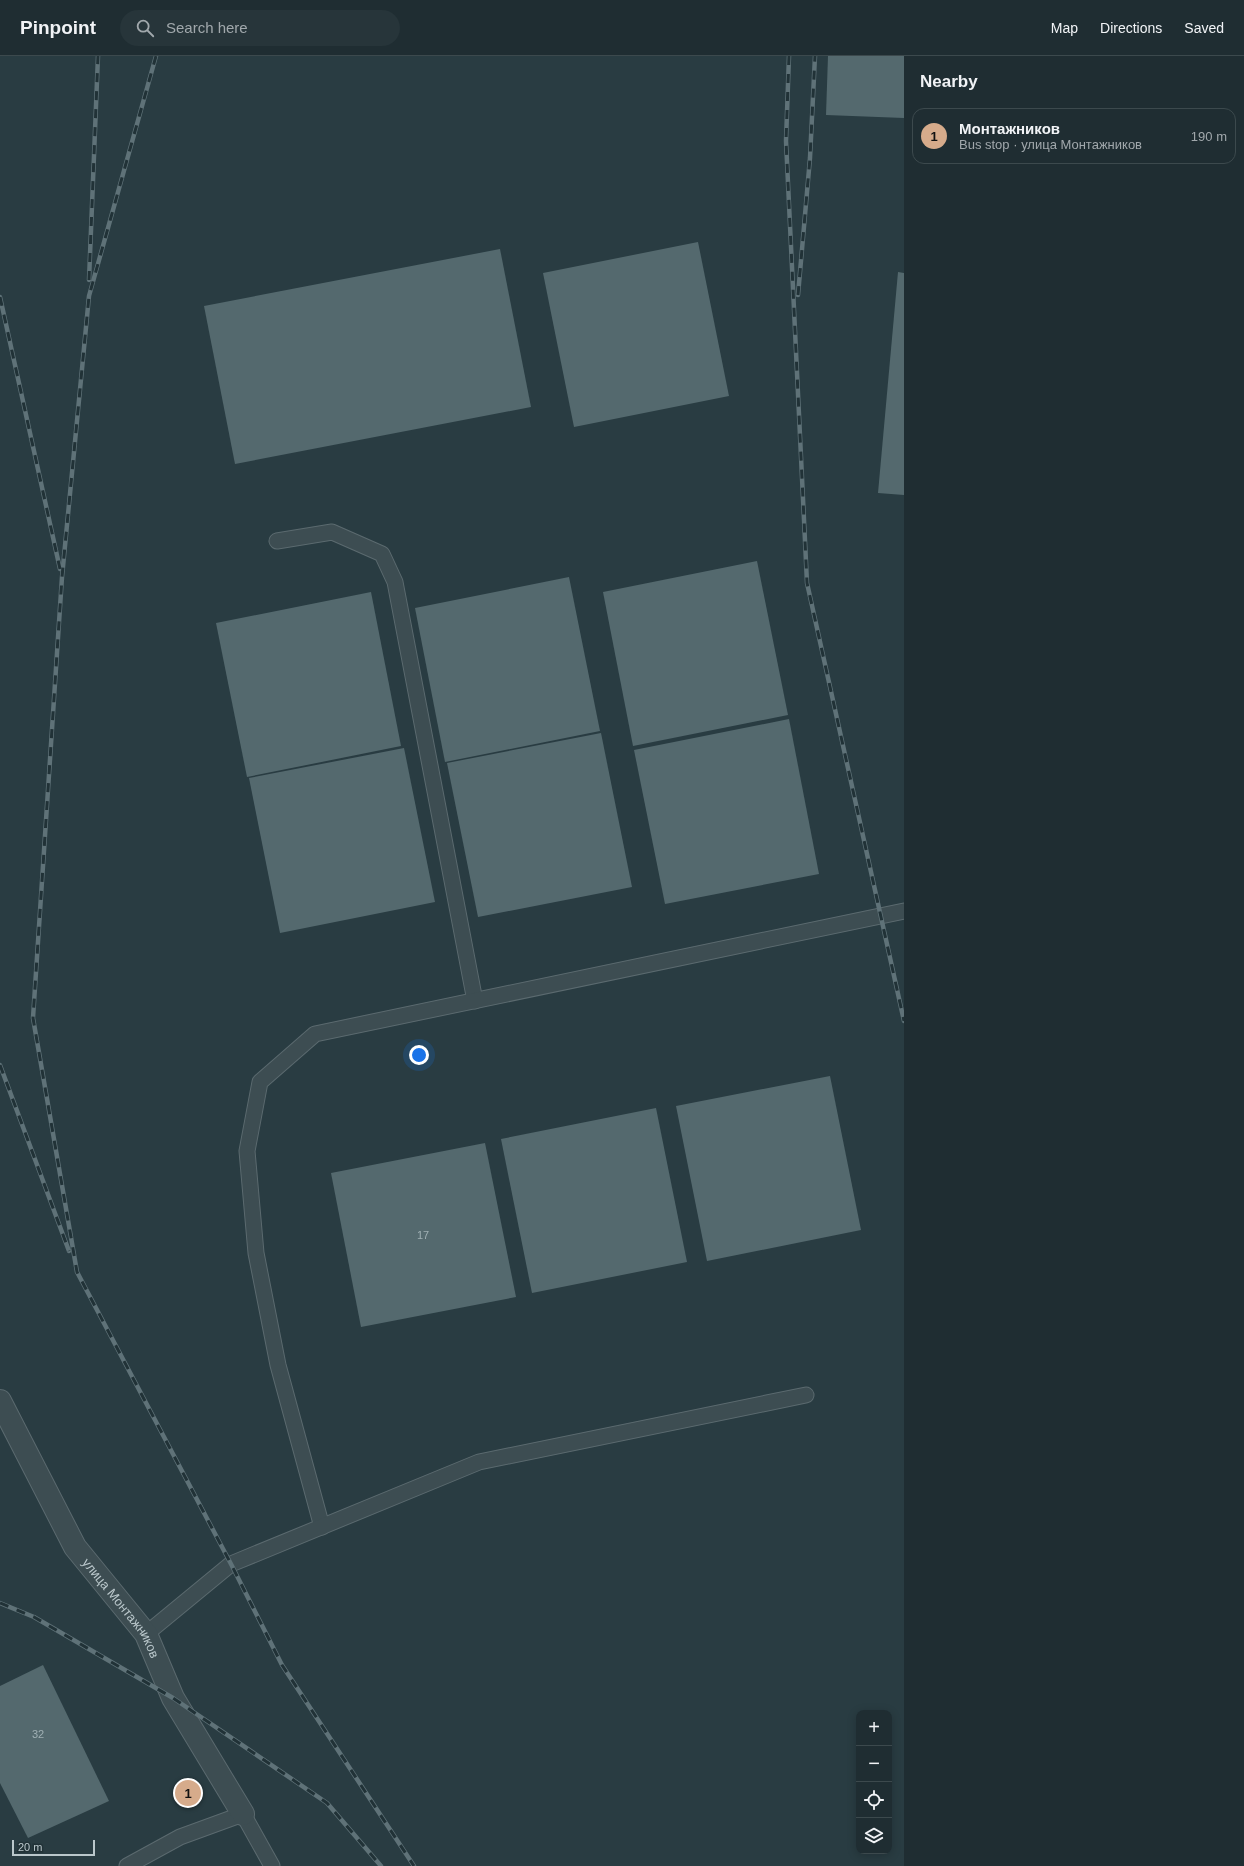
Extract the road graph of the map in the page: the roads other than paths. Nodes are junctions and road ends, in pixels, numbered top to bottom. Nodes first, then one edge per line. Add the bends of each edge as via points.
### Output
1 (277, 541) dead end
2 (904, 912) edge
3 (474, 1001) junction
4 (806, 1395) dead end
5 (0, 1401) edge
6 (322, 1527) junction
7 (146, 1634) junction
8 (243, 1814) junction
9 (127, 1866) edge
10 (272, 1866) edge

1 - 3 lane via 332,532 382,554 395,582
2 - 3 lane
3 - 6 lane via 315,1034 260,1082 247,1151 256,1253 278,1365
4 - 6 lane via 479,1462
5 - 7 street, улица Монтажников via 75,1547
6 - 7 lane via 231,1564
7 - 8 street, улица Монтажников via 173,1698
8 - 9 lane via 180,1837
8 - 10 lane

